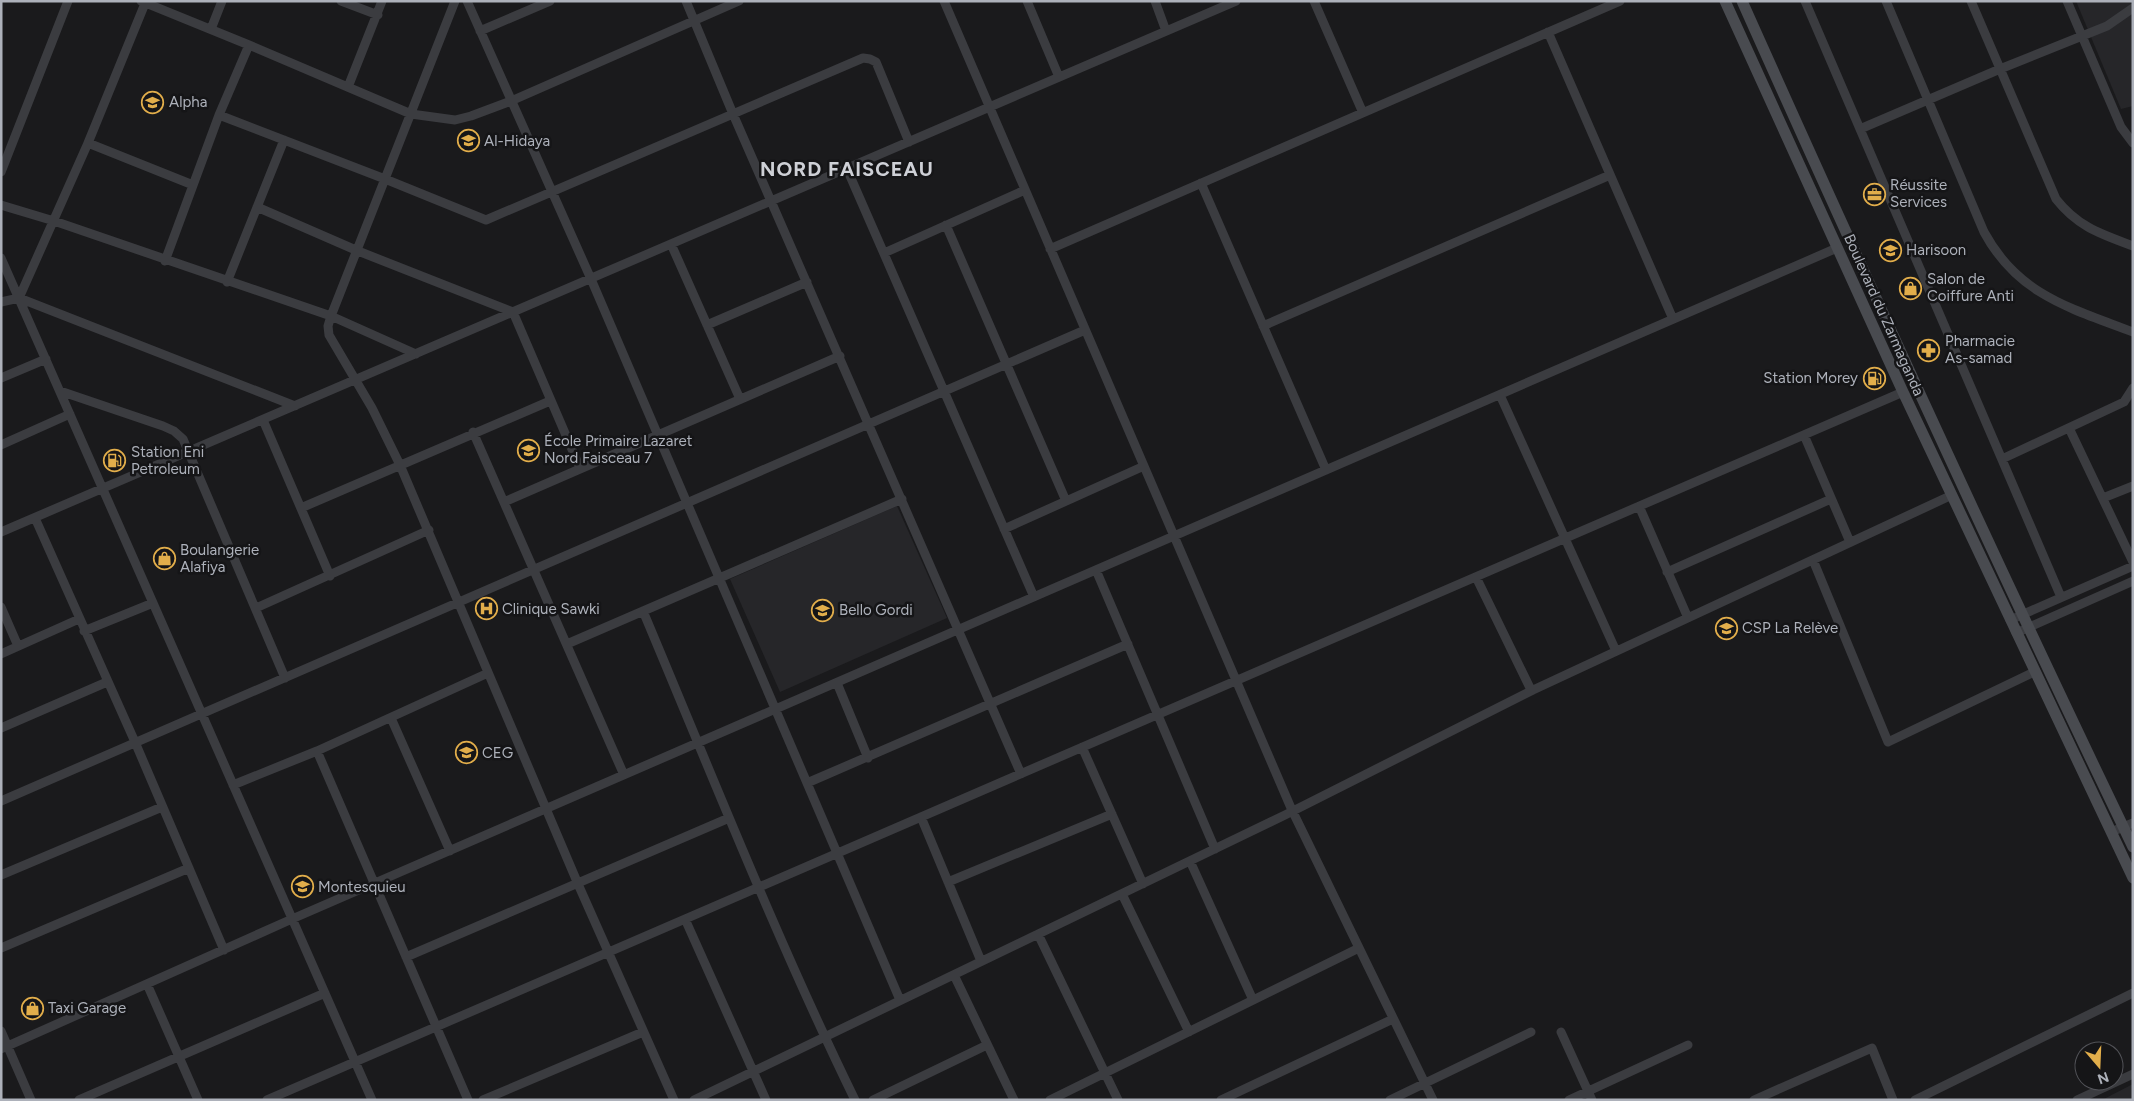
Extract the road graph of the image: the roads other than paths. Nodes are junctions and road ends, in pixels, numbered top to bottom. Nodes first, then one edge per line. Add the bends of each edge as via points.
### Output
1 (68, 1) edge
2 (222, 1) edge
3 (341, 1) edge
4 (382, 1) edge
5 (455, 1) edge
6 (467, 1) edge
7 (686, 1) edge
8 (739, 1) edge
9 (944, 1) edge
10 (1027, 1) edge
11 (1155, 1) edge
12 (1236, 1) edge
13 (1314, 1) edge
14 (1620, 1) edge
15 (1725, 1) edge
16 (1742, 1) edge
17 (1805, 1) edge
18 (1886, 1) edge
19 (1971, 1) edge
20 (2067, 1) edge
21 (144, 2) edge
22 (547, 2) edge
23 (2133, 8) edge
24 (378, 15) junction
25 (694, 20) junction
26 (211, 30) junction
27 (480, 31) junction
28 (1166, 31) junction
29 (1548, 32) junction
30 (2082, 36) junction
31 (249, 45) junction
32 (2000, 69) junction
33 (1059, 77) junction
34 (348, 87) junction
35 (1929, 99) junction
36 (511, 101) junction
37 (989, 107) junction
38 (1363, 113) junction
39 (411, 114) junction
40 (733, 114) junction
41 (219, 116) junction
42 (1860, 129) junction
43 (284, 140) junction
44 (88, 142) junction
45 (909, 142) junction
46 (2133, 143) edge
47 (847, 169) junction
48 (1, 172) edge
49 (1610, 175) junction
50 (385, 179) junction
51 (1201, 184) junction
52 (193, 185) junction
53 (1025, 190) junction
54 (551, 193) junction
55 (772, 201) junction
56 (1, 205) edge
57 (257, 207) junction
58 (54, 221) junction
59 (946, 225) junction
60 (671, 244) junction
61 (2133, 246) edge
62 (1837, 248) junction
63 (1050, 249) junction
64 (358, 251) junction
65 (884, 253) junction
66 (1, 258) edge
67 (165, 261) junction
68 (590, 279) junction
69 (227, 282) junction
70 (808, 282) junction
71 (19, 298) junction
72 (1, 302) edge
73 (512, 312) junction
74 (331, 316) junction
75 (1673, 319) junction
76 (707, 325) junction
77 (1263, 326) junction
78 (1085, 330) junction
79 (2133, 332) edge
80 (416, 354) junction
81 (840, 356) junction
82 (46, 359) junction
83 (1006, 365) junction
84 (1, 378) edge
85 (354, 380) junction
86 (2133, 388) edge
87 (60, 391) junction
88 (944, 392) junction
89 (1903, 392) junction
90 (1500, 395) junction
91 (740, 399) junction
92 (550, 401) junction
93 (295, 406) junction
94 (70, 414) junction
95 (263, 420) junction
96 (870, 424) junction
97 (2069, 428) junction
98 (474, 432) junction
99 (657, 435) junction
100 (1804, 435) junction
101 (1, 445) edge
102 (189, 451) junction
103 (2002, 460) junction
104 (400, 465) junction
105 (1144, 466) junction
106 (580, 468) junction
107 (1326, 470) junction
108 (2133, 486) edge
109 (103, 488) junction
110 (1952, 495) junction
111 (2103, 498) junction
112 (902, 499) junction
113 (1831, 499) junction
114 (1066, 501) junction
115 (504, 502) junction
116 (686, 504) junction
117 (1638, 506) junction
118 (301, 508) junction
119 (35, 518) junction
120 (1004, 529) junction
121 (428, 530) junction
122 (1, 532) edge
123 (1174, 536) junction
124 (1565, 538) junction
125 (1850, 542) junction
126 (1813, 560) junction
127 (2133, 562) edge
128 (2133, 566) edge
129 (534, 570) junction
130 (1096, 570) junction
131 (1667, 572) junction
132 (330, 576) junction
133 (1476, 577) junction
134 (718, 578) junction
135 (2133, 581) edge
136 (1034, 597) junction
137 (2061, 597) junction
138 (460, 602) junction
139 (153, 603) junction
140 (1, 607) edge
141 (256, 608) junction
142 (643, 611) junction
143 (2021, 615) junction
144 (1688, 618) junction
145 (79, 619) junction
146 (2010, 620) junction
147 (2027, 627) junction
148 (958, 630) junction
149 (84, 631) junction
150 (2018, 636) junction
151 (567, 644) junction
152 (1128, 644) junction
153 (18, 646) junction
154 (1616, 651) junction
155 (1, 654) edge
156 (2034, 672) junction
157 (488, 673) junction
158 (286, 678) junction
159 (1236, 681) junction
160 (107, 682) junction
161 (837, 683) junction
162 (1531, 690) junction
163 (991, 704) junction
164 (776, 709) junction
165 (202, 714) junction
166 (1157, 715) junction
167 (391, 718) junction
168 (1, 728) edge
169 (135, 742) junction
170 (698, 743) junction
171 (1082, 747) junction
172 (317, 751) junction
173 (868, 758) junction
174 (1021, 774) junction
175 (624, 776) junction
176 (807, 783) junction
177 (233, 785) junction
178 (1, 801) edge
179 (162, 807) junction
180 (546, 809) junction
181 (1293, 812) junction
182 (1112, 814) junction
183 (920, 817) junction
184 (730, 818) junction
185 (2128, 825) edge
186 (2111, 832) junction
187 (2133, 847) edge
188 (1215, 849) junction
189 (450, 851) junction
190 (837, 853) junction
191 (1190, 861) junction
192 (189, 868) junction
193 (1, 875) edge
194 (2133, 878) edge
195 (948, 882) junction
196 (374, 884) junction
197 (578, 884) junction
198 (1143, 884) junction
199 (758, 887) junction
200 (1122, 894) junction
201 (292, 919) junction
202 (685, 919) junction
203 (1038, 934) junction
204 (1, 948) edge
205 (1359, 948) junction
206 (224, 950) junction
207 (608, 952) junction
208 (406, 957) junction
209 (981, 961) junction
210 (954, 975) junction
211 (146, 984) junction
212 (325, 993) junction
213 (2133, 994) edge
214 (900, 1000) junction
215 (1253, 1000) junction
216 (1393, 1019) junction
217 (436, 1026) junction
218 (1, 1032) edge
219 (643, 1032) junction
220 (1189, 1032) junction
221 (1531, 1032) dead end
222 (1561, 1032) dead end
223 (824, 1037) junction
224 (987, 1045) junction
225 (1688, 1045) dead end
226 (5, 1048) edge
227 (179, 1056) junction
228 (355, 1062) junction
229 (752, 1072) junction
230 (1106, 1073) junction
231 (2133, 1074) edge
232 (1425, 1083) junction
233 (1588, 1091) junction
234 (271, 1099) edge
235 (31, 1100) edge
236 (79, 1100) edge
237 (198, 1100) edge
238 (372, 1100) edge
239 (468, 1100) edge
240 (482, 1100) edge
241 (674, 1100) edge
242 (694, 1100) edge
243 (766, 1100) edge
244 (854, 1100) edge
245 (874, 1100) edge
246 (1014, 1100) edge
247 (1050, 1100) edge
248 (1118, 1100) edge
249 (1221, 1100) edge
250 (1390, 1100) edge
251 (1433, 1100) edge
252 (1569, 1100) edge
253 (1592, 1100) edge
254 (1754, 1100) edge
255 (1893, 1100) edge
256 (1915, 1100) edge
257 (2076, 1100) edge

1 - 48 street
2 - 26 street
3 - 24 street
4 - 24 street
5 - 39 street
6 - 27 street
7 - 25 street
8 - 25 street
9 - 37 street
10 - 33 street
11 - 28 street
12 - 28 street
13 - 38 street
14 - 29 street
15 - 62 main road, Boulevard du Zarmaganda
16 - 143 main road, Boulevard du Zarmaganda
17 - 42 street
18 - 35 street
19 - 32 street
20 - 30 street
21 - 26 street
21 - 44 street
22 - 27 street
23 - 30 street via 2107,26
24 - 34 street
25 - 36 street
25 - 40 street
26 - 31 street
27 - 36 street
28 - 33 street
29 - 38 street
29 - 49 street
30 - 32 street
30 - 46 street via 2121,127
31 - 34 street
31 - 41 street
32 - 35 street
32 - 61 street via 2056,199 2082,224
33 - 37 street
34 - 39 street
35 - 42 street
35 - 79 street via 1984,232 2015,275 2060,304
36 - 39 street via 456,120
36 - 54 street
37 - 45 street
37 - 53 street
38 - 51 street
39 - 50 street
40 - 45 street via 863,58 870,59 876,62
40 - 54 street
40 - 55 street
41 - 43 street
41 - 52 street
42 - 103 street
43 - 50 street
43 - 57 street
44 - 52 street
44 - 58 street
45 - 47 street
47 - 55 street
47 - 65 street
49 - 75 street
49 - 77 street
50 - 54 street via 486,220
50 - 64 street
51 - 63 street
51 - 77 street
52 - 67 street
53 - 59 street
53 - 63 street
54 - 68 street
55 - 60 street
55 - 70 street
56 - 58 street
57 - 64 street
57 - 69 street
58 - 67 street
58 - 71 street
59 - 65 street
59 - 83 street
60 - 68 street
60 - 76 street
62 - 75 street
62 - 89 main road, Boulevard du Zarmaganda
63 - 78 street
64 - 73 street
64 - 74 street
65 - 88 street
66 - 71 street
67 - 69 street
68 - 73 street
68 - 99 street
69 - 74 street
70 - 76 street
70 - 81 street
71 - 72 street
71 - 82 street
71 - 93 street
73 - 80 street
73 - 92 street
74 - 80 street
74 - 85 street via 329,335
75 - 90 street
76 - 91 street
77 - 107 street
78 - 83 street
78 - 105 street
80 - 85 street
81 - 91 street
81 - 96 street
82 - 84 street
82 - 87 street
83 - 88 street
83 - 114 street
85 - 93 street
85 - 104 street via 372,408
86 - 97 street via 2124,402
87 - 94 street
87 - 102 street via 174,431
88 - 96 street
88 - 120 street
89 - 100 street
89 - 110 main road, Boulevard du Zarmaganda
90 - 107 street
90 - 124 street
91 - 99 street
92 - 98 street
92 - 106 street
93 - 95 street
94 - 101 street
94 - 109 street
95 - 102 street
95 - 118 street
96 - 112 street
96 - 116 street
97 - 103 street
97 - 111 street
98 - 104 street
98 - 115 street
99 - 106 street
99 - 116 street
100 - 113 street
100 - 117 street
102 - 109 street
102 - 141 street
103 - 137 street
104 - 118 street
104 - 121 street
105 - 114 street
105 - 123 street
106 - 115 street
107 - 123 street
108 - 111 street
109 - 119 street
109 - 139 street
110 - 125 street
110 - 146 main road, Boulevard du Zarmaganda
111 - 127 street
112 - 134 street
112 - 148 street
113 - 125 street
113 - 131 street
114 - 120 street
115 - 129 street
116 - 129 street
116 - 134 street
117 - 124 street
117 - 131 street
118 - 132 street
119 - 122 street
119 - 145 street
120 - 136 street
121 - 132 street
121 - 138 street
123 - 130 street
123 - 159 street
124 - 133 street
124 - 154 street
125 - 126 street
126 - 144 street
126 - 156 street via 1888,742
128 - 137 street
129 - 138 street
129 - 151 street
130 - 136 street
130 - 152 street
131 - 144 street
132 - 141 street
133 - 159 street
133 - 162 street
134 - 142 street
134 - 164 street
135 - 147 street
136 - 148 street
137 - 143 street
138 - 157 street
138 - 158 street
139 - 149 street
139 - 165 street
140 - 153 street
141 - 158 street
142 - 151 street
142 - 170 street
143 - 146 street
143 - 147 main road, Boulevard du Zarmaganda
144 - 154 street
145 - 149 street
145 - 153 street
146 - 150 main road, Boulevard du Zarmaganda
147 - 150 street
147 - 185 main road, Boulevard du Zarmaganda
148 - 161 street
148 - 163 street
149 - 160 street
150 - 156 main road, Boulevard du Zarmaganda
151 - 175 street
152 - 163 street
152 - 166 street
153 - 155 street
154 - 162 street
156 - 186 main road, Boulevard du Zarmaganda
157 - 167 street
157 - 180 street
158 - 165 street
159 - 166 street
159 - 181 street
160 - 168 street
160 - 169 street
161 - 164 street
161 - 173 street
162 - 181 street
163 - 173 street
163 - 174 street
164 - 170 street
164 - 176 street
165 - 169 street
165 - 177 street
166 - 171 street
166 - 188 street
167 - 172 street
167 - 189 street
169 - 178 street
169 - 179 street
170 - 175 street
170 - 184 street
171 - 174 street
171 - 182 street
172 - 177 street
172 - 196 street
173 - 176 street
174 - 183 street
175 - 180 street
176 - 190 street
177 - 201 street
179 - 192 street
179 - 193 street
180 - 189 street
180 - 197 street
181 - 188 street
181 - 205 street
182 - 195 street
182 - 198 street
183 - 190 street
183 - 195 street
184 - 197 street
184 - 199 street
185 - 186 street
185 - 187 main road, Boulevard du Zarmaganda
186 - 194 main road, Boulevard du Zarmaganda
188 - 191 street
189 - 196 street
190 - 199 street
190 - 214 street
191 - 198 street
191 - 215 street
192 - 204 street
192 - 206 street
195 - 209 street
196 - 201 street
196 - 208 street
197 - 207 street
197 - 208 street
198 - 200 street
199 - 202 street
199 - 223 street
200 - 203 street
200 - 220 street
201 - 206 street
201 - 212 street
202 - 207 street
202 - 229 street
203 - 209 street
203 - 230 street
205 - 215 street
205 - 216 street
206 - 211 street
207 - 217 street
207 - 219 street
208 - 217 street
209 - 210 street
210 - 214 street
210 - 224 street
211 - 226 street
211 - 227 street
212 - 227 street
212 - 228 street
213 - 256 street
214 - 223 street
215 - 220 street
216 - 232 street
216 - 249 street
217 - 228 street
217 - 239 street
218 - 226 street
219 - 240 street
219 - 241 street
220 - 230 street
221 - 232 street
222 - 233 street
223 - 229 street
223 - 244 street
224 - 245 street
224 - 246 street
225 - 233 street
226 - 235 street
227 - 236 street
227 - 237 street
228 - 234 street
228 - 238 street
229 - 242 street
229 - 243 street
230 - 247 street
230 - 248 street
231 - 257 street
232 - 250 street
232 - 251 street
233 - 252 street
233 - 253 street
254 - 255 street via 1872,1048

